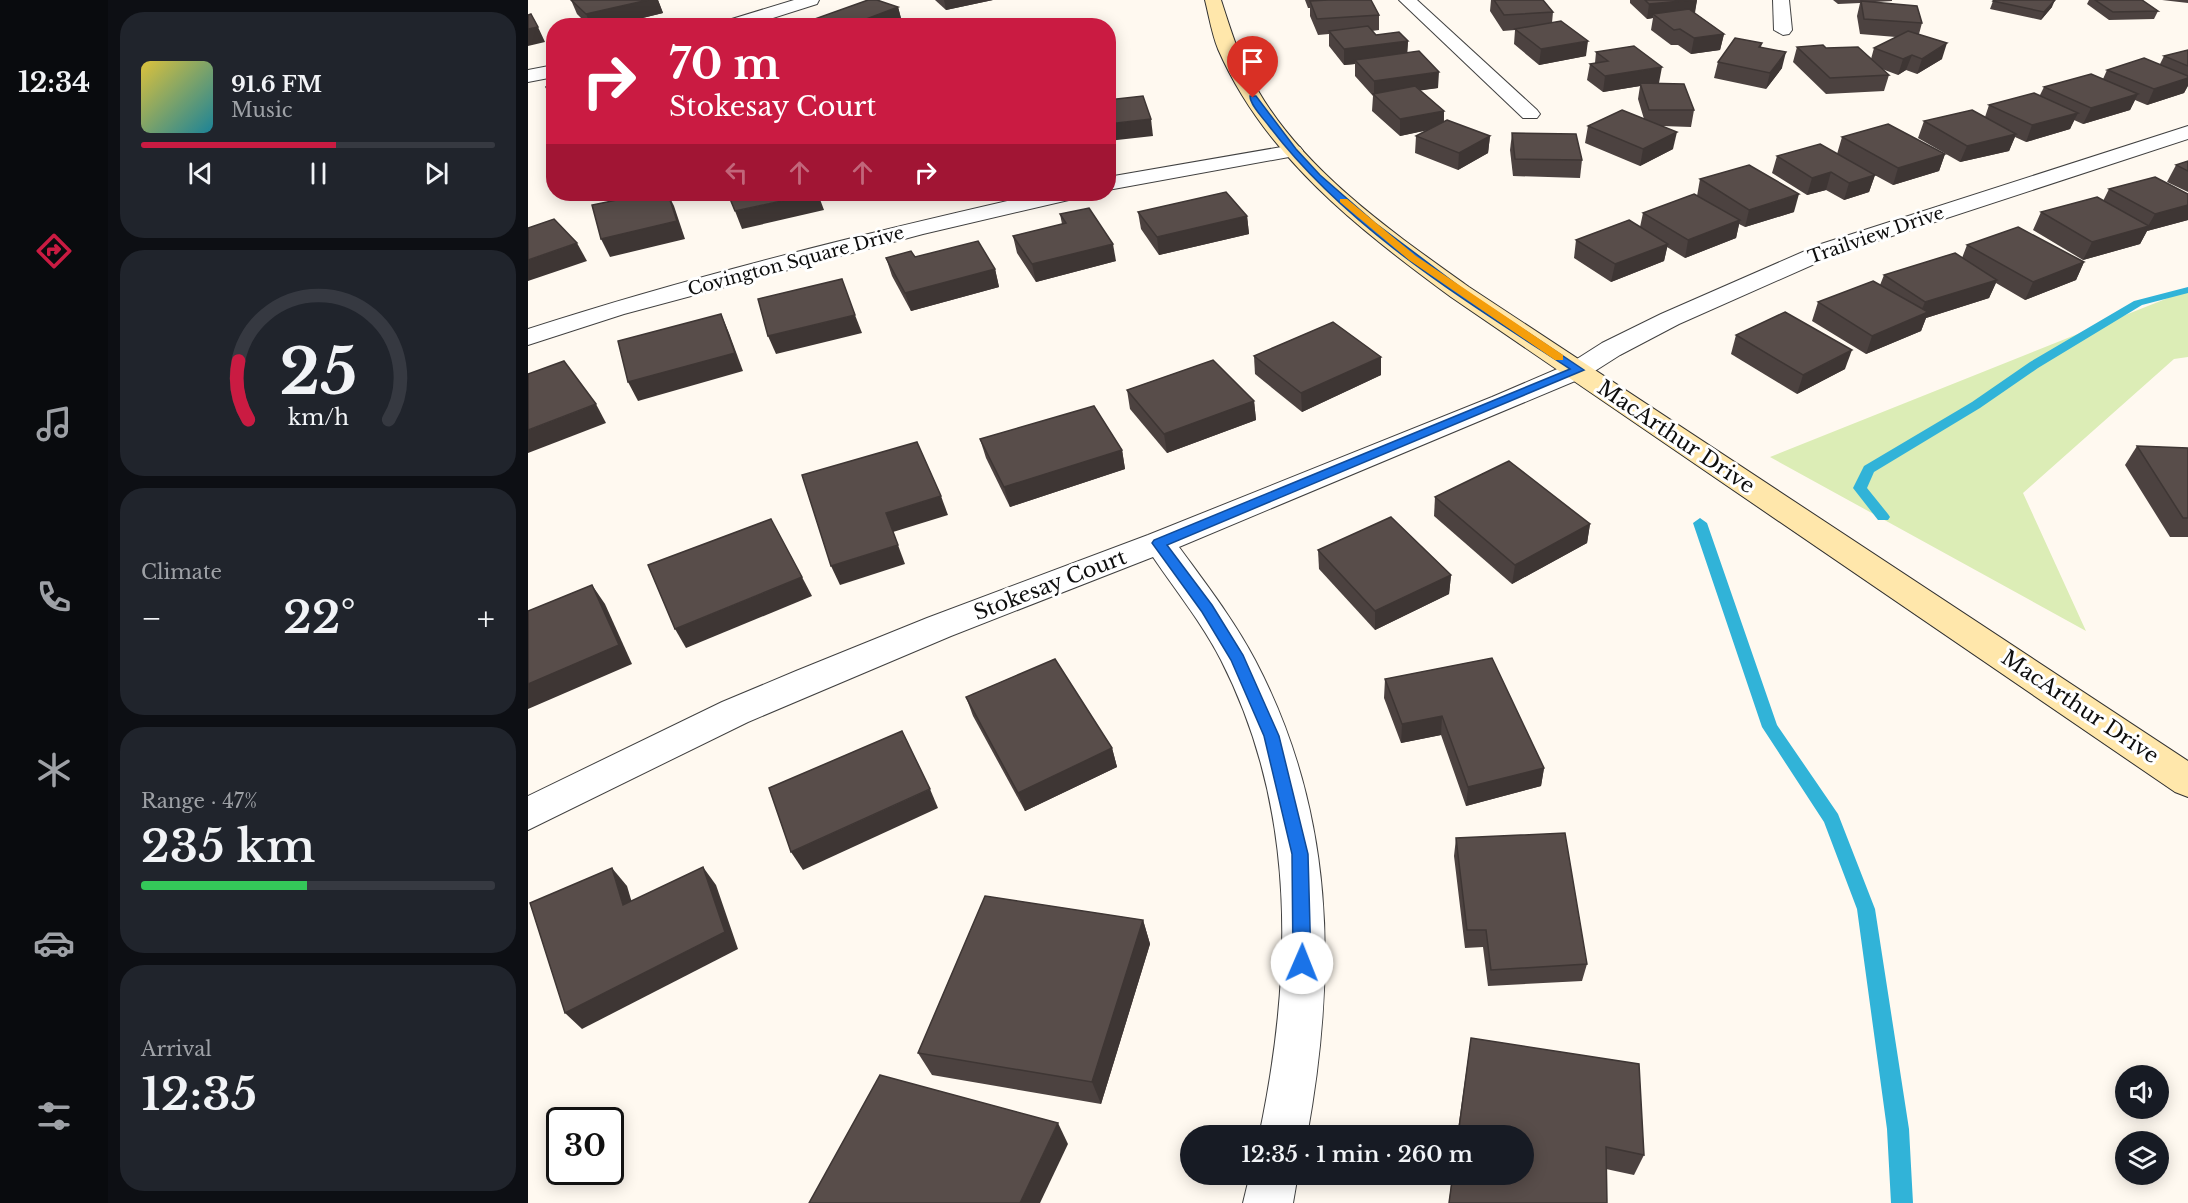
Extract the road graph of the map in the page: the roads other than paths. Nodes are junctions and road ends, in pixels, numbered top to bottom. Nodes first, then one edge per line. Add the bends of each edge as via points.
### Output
1 (811, 0) edge
2 (1213, 0) edge
3 (1407, 0) edge
4 (1781, 0) edge
5 (754, 18) edge
6 (1783, 30) dead end
7 (546, 73) edge
8 (528, 76) edge
9 (1530, 114) dead end
10 (2188, 132) edge
11 (1293, 151) junction
12 (1116, 183) edge
13 (1035, 201) edge
14 (528, 337) edge
15 (1578, 370) junction
16 (1159, 543) junction
17 (2188, 781) edge
18 (528, 814) edge
19 (1285, 1125) edge
20 (1272, 1185) edge
21 (1268, 1203) edge

1 - 5 street
2 - 11 street, MacArthur Drive via 1226,49 1253,98
3 - 9 street
4 - 6 street
7 - 8 street
10 - 15 street, Trailview Drive via 1829,249 1670,319
11 - 12 street
11 - 15 street, MacArthur Drive via 1317,177 1413,258
13 - 14 street, Covington Square Drive via 615,309
15 - 16 street, Stokesay Court
15 - 17 street, MacArthur Drive
16 - 18 street, Stokesay Court via 939,627 735,712
16 - 19 street via 1207,609 1238,659 1257,700 1283,776 1300,854 1303,906 1298,1029
20 - 21 street

